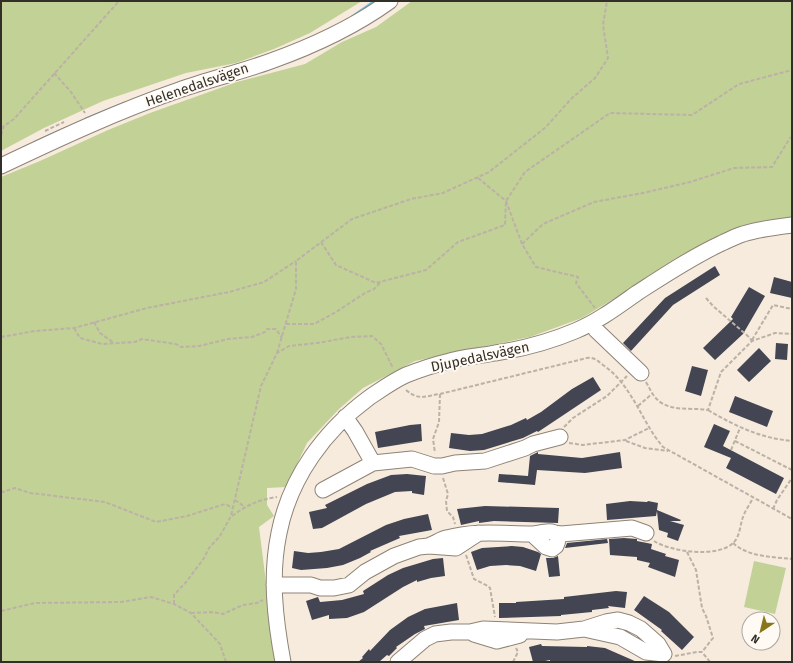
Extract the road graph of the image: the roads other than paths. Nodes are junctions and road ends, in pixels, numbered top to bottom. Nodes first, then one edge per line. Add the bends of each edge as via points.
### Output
1 (390, 1) edge
2 (1, 166) edge
3 (792, 225) edge
4 (596, 320) junction
5 (641, 373) road end
6 (345, 417) junction
7 (560, 437) road end
8 (373, 463) junction
9 (323, 490) dead end
10 (646, 533) road end
11 (274, 591) junction
12 (624, 622) junction
13 (584, 629) junction
14 (620, 638) junction
15 (283, 662) edge
16 (398, 662) edge

1 - 2 street, Helenedalsvägen via 345,29 307,47 115,114
3 - 4 street, Djupedalsvägen via 743,234 703,252
4 - 5 street via 596,330
4 - 6 street, Djupedalsvägen via 576,331 527,348 447,361 405,376 386,386
6 - 8 street
6 - 11 street, Djupedalsvägen via 312,456 290,498 279,532
7 - 8 street via 485,461 455,463 447,459 437,461 422,456
8 - 9 street
10 - 11 street via 632,528 554,533 558,540 552,548 546,547 532,534 479,533 460,540 447,538 429,546 419,546 378,563 365,572
11 - 15 street, Djupedalsvägen
12 - 13 street via 606,622
12 - 14 street via 624,632
12 - 14 street via 641,629 658,644 664,654 646,652
13 - 14 street
13 - 16 street via 499,634 482,629 435,634 425,639

